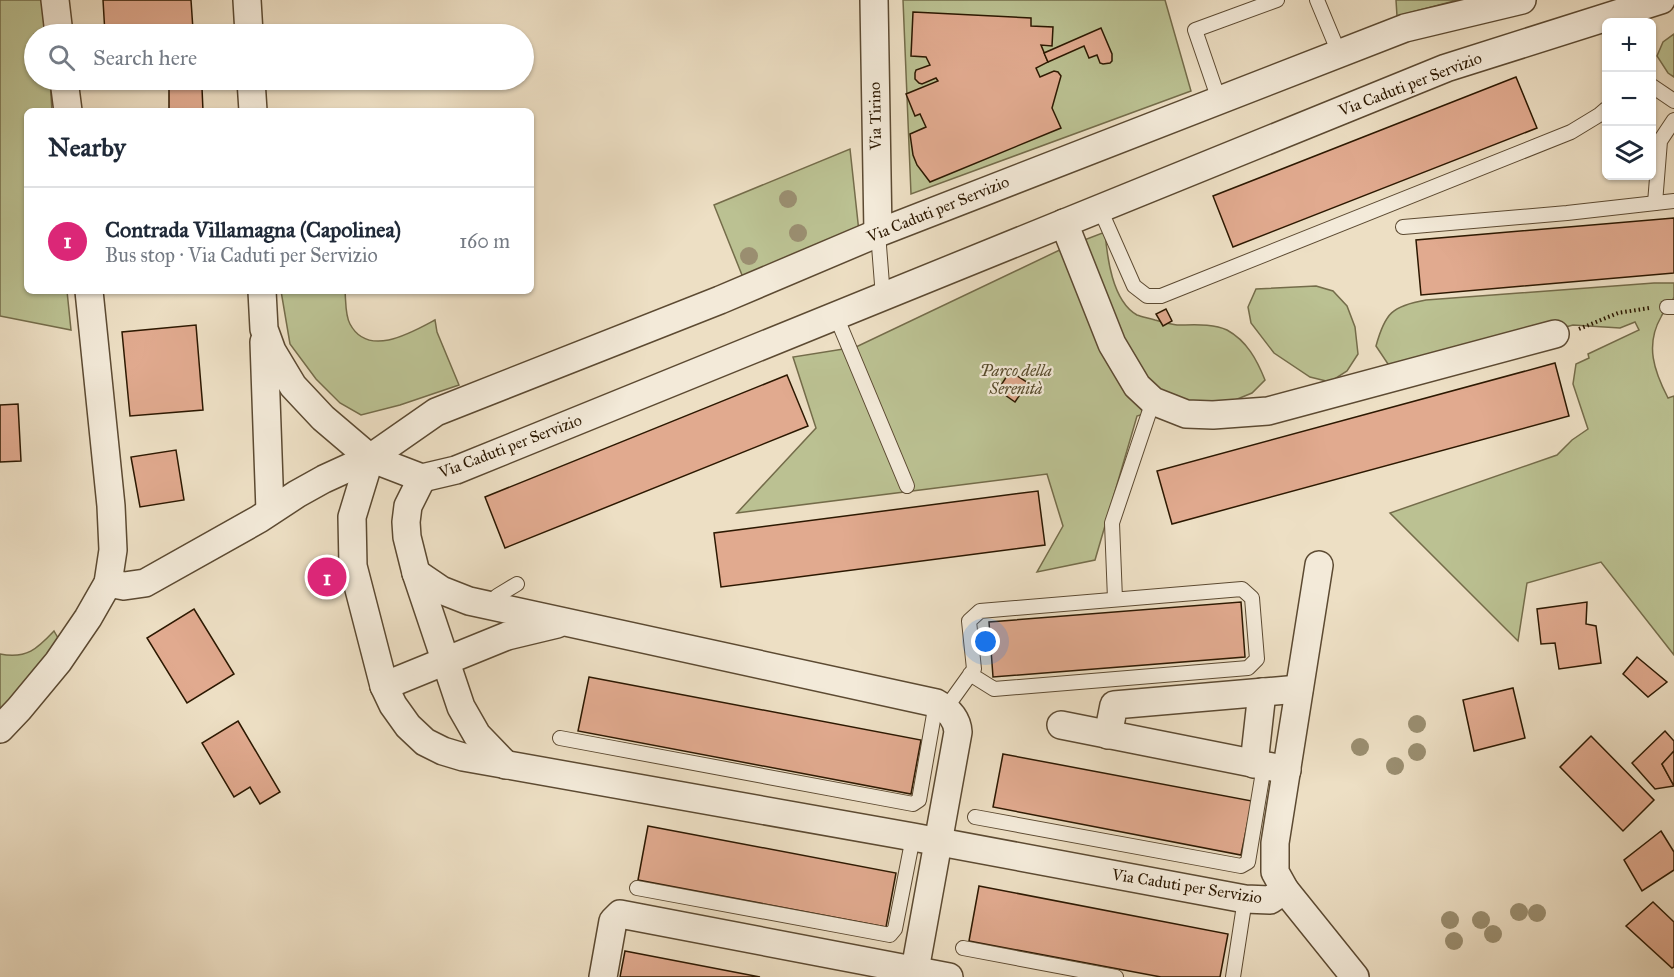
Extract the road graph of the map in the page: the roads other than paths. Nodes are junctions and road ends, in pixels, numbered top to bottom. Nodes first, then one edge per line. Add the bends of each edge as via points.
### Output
1 (55, 0) edge
2 (248, 0) edge
3 (874, 0) edge
4 (1277, 0) edge
5 (1317, 0) edge
6 (1522, 0) edge
7 (1661, 0) edge
8 (1623, 18) edge
9 (58, 24) edge
10 (249, 24) edge
11 (1602, 28) edge
12 (1339, 53) junction
13 (1656, 89) edge
14 (65, 90) edge
15 (252, 90) edge
16 (1219, 100) junction
17 (1674, 101) edge
18 (68, 108) edge
19 (253, 108) edge
20 (1602, 112) edge
21 (1674, 120) edge
22 (1674, 201) edge
23 (1655, 203) junction
24 (1100, 208) junction
25 (1064, 223) junction
26 (1403, 227) dead end
27 (878, 232) junction
28 (89, 294) edge
29 (262, 294) edge
30 (883, 297) junction
31 (836, 316) junction
32 (264, 329) junction
33 (1555, 334) road end
34 (1153, 401) junction
35 (370, 458) junction
36 (422, 478) junction
37 (907, 486) dead end
38 (265, 515) junction
39 (1318, 565) dead end
40 (416, 573) junction
41 (108, 583) junction
42 (517, 584) dead end
43 (1115, 600) junction
44 (494, 607) junction
45 (564, 623) junction
46 (445, 661) junction
47 (970, 674) junction
48 (384, 686) junction
49 (1299, 689) junction
50 (1262, 692) junction
51 (941, 706) junction
52 (1061, 725) dead end
53 (0, 729) edge
54 (1108, 735) junction
55 (560, 738) dead end
56 (506, 765) junction
57 (1268, 766) junction
58 (975, 817) dead end
59 (925, 840) junction
60 (637, 888) dead end
61 (1285, 890) junction
62 (1245, 898) junction
63 (963, 948) dead end
64 (915, 970) junction
65 (603, 977) edge
66 (949, 977) edge
67 (1116, 977) edge
68 (1233, 977) edge
69 (1355, 977) edge

1 - 9 street
2 - 10 street
3 - 27 street, Via Tirino
4 - 16 lane via 1195,30
5 - 12 lane
6 - 12 street, Via Caduti per Servizio via 1405,28
7 - 8 street, Via Caduti per Servizio
11 - 24 street, Via Caduti per Servizio via 1446,68
12 - 16 street, Via Caduti per Servizio
13 - 17 lane
14 - 18 street
15 - 19 street
16 - 27 street, Via Caduti per Servizio
20 - 24 lane via 1571,132 1161,296 1147,296 1134,286
21 - 23 lane via 1660,141
22 - 23 lane
23 - 26 lane
24 - 25 street, Via Caduti per Servizio
25 - 30 street, Via Caduti per Servizio
25 - 34 street via 1112,344 1137,386
27 - 30 lane
27 - 35 street, Via Caduti per Servizio via 720,300 436,412
28 - 41 street via 111,507 113,550
29 - 32 street
30 - 31 street, Via Caduti per Servizio
31 - 36 street, Via Caduti per Servizio via 456,470
31 - 37 lane
32 - 35 street via 292,386
32 - 38 street
33 - 34 street via 1268,411 1186,414
34 - 43 lane via 1112,523
35 - 36 street, Via Caduti per Servizio
35 - 38 street via 324,479
35 - 48 street, Via Caduti per Servizio via 352,517 353,566
36 - 40 street, Via Caduti per Servizio via 408,506 406,522
38 - 41 street via 145,583
39 - 49 street, Via Caduti per Servizio
40 - 44 street via 441,590
40 - 46 street, Via Caduti per Servizio
41 - 53 street via 58,662
42 - 44 lane via 497,596
43 - 47 lane via 980,610 969,621 974,669
43 - 47 lane via 1242,589 1252,598 1257,659 1248,668 994,689
44 - 45 street
45 - 46 street via 507,636
45 - 51 street
46 - 48 street
46 - 56 street, Via Caduti per Servizio via 461,707 477,735
47 - 51 lane
48 - 56 street, Via Caduti per Servizio via 408,726 425,742 463,758
49 - 50 street
49 - 57 street, Via Caduti per Servizio
50 - 54 street via 1114,705
50 - 57 street
51 - 55 lane via 919,800 913,804
51 - 59 street via 957,723 958,732
52 - 54 street
54 - 57 street
56 - 59 street, Via Caduti per Servizio
57 - 58 lane via 1248,862 1241,866
57 - 61 street, Via Caduti per Servizio via 1275,872
59 - 60 lane via 890,935
59 - 62 street, Via Caduti per Servizio
59 - 64 street
61 - 62 street, Via Caduti per Servizio via 1270,900
61 - 69 street
62 - 68 lane
63 - 67 lane
64 - 65 street via 620,914 613,921
64 - 66 street

